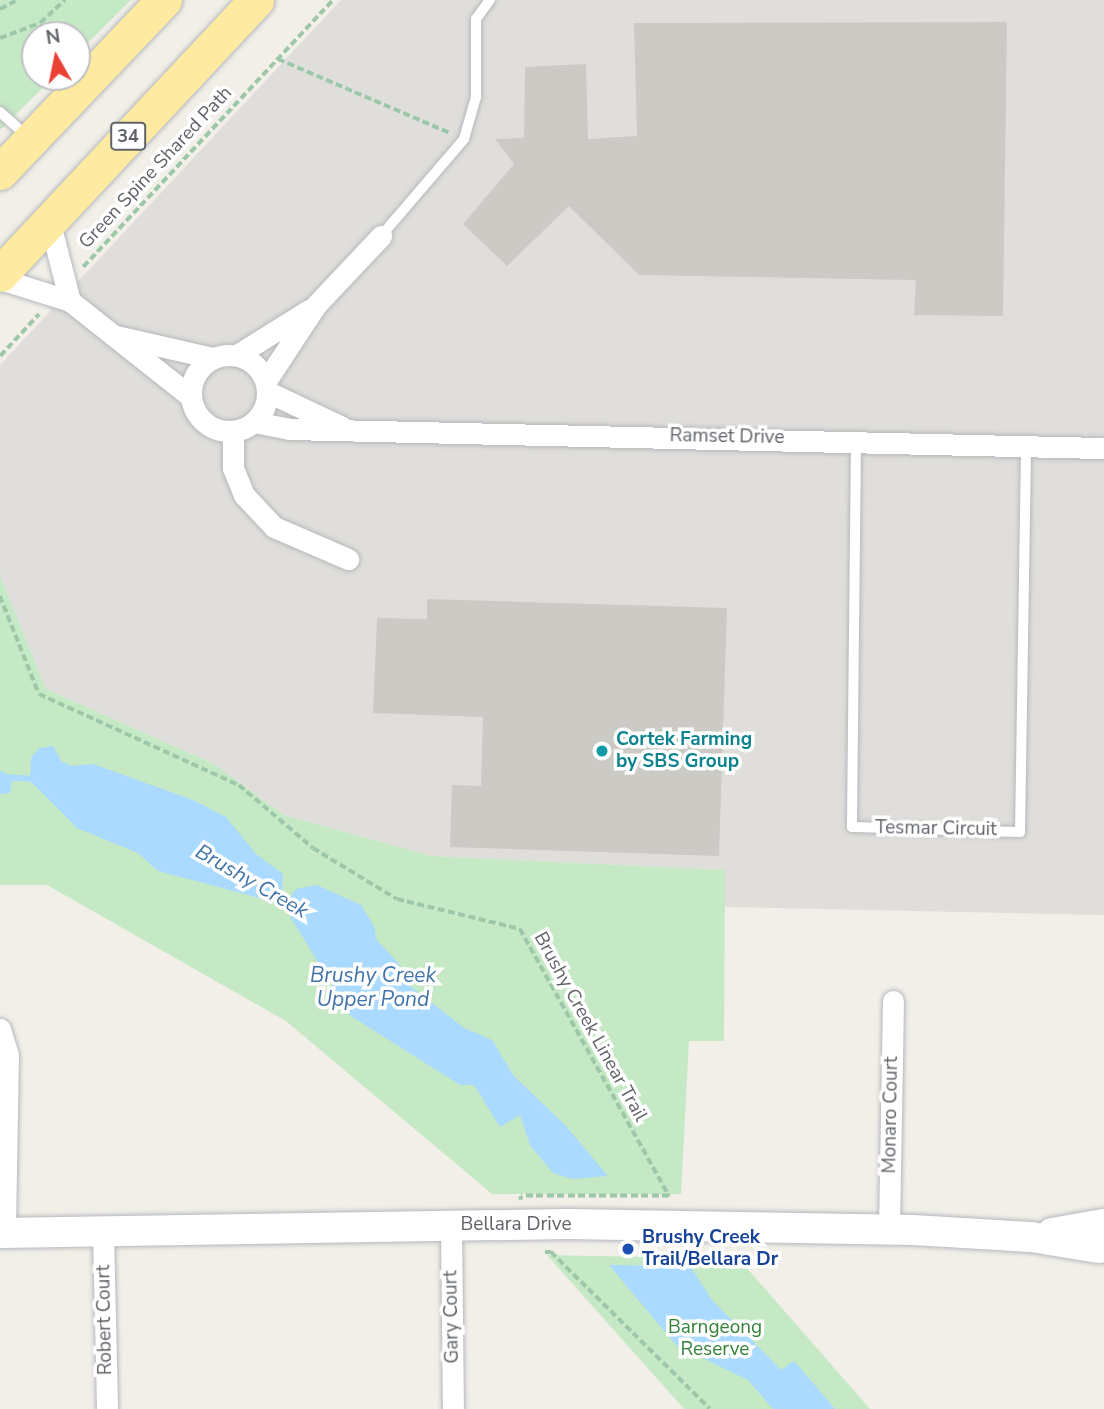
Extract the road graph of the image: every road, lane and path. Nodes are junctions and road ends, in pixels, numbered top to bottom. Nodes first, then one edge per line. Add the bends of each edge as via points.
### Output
1 (17, 0) edge
2 (65, 0) edge
3 (164, 0) edge
4 (256, 0) edge
5 (333, 0) edge
6 (490, 0) edge
7 (0, 9) edge
8 (0, 38) edge
9 (278, 59) junction
10 (0, 112) edge
11 (31, 139) junction
12 (464, 139) junction
13 (0, 172) edge
14 (49, 220) junction
15 (381, 236) joint
16 (0, 274) edge
17 (0, 279) edge
18 (64, 295) junction
19 (316, 305) junction
20 (107, 334) junction
21 (237, 355) junction
22 (0, 356) edge
23 (213, 358) junction
24 (267, 387) junction
25 (190, 396) junction
26 (254, 422) junction
27 (350, 430) junction
28 (233, 431) junction
29 (856, 440) junction
30 (1027, 446) junction
31 (1104, 449) edge
32 (348, 559) dead end
33 (0, 596) edge
34 (892, 1001) dead end
35 (0, 1030) edge
36 (522, 1224) junction
37 (451, 1225) junction
38 (889, 1229) junction
39 (103, 1231) junction
40 (3, 1233) edge
41 (1103, 1237) edge
42 (541, 1252) dead end
43 (107, 1409) edge
44 (453, 1409) edge
45 (710, 1409) edge

1 - 7 path
2 - 8 path via 40,23
3 - 11 highway
4 - 14 highway, 34
5 - 9 path, Green Spine Shared Path
6 - 12 lane via 476,19 476,97
9 - 12 path
9 - 18 path, Green Spine Shared Path
10 - 11 lane
11 - 13 highway
12 - 15 lane
14 - 16 highway, 34
14 - 18 street
15 - 19 street
17 - 18 street
18 - 20 street
18 - 22 path, Green Spine Shared Path
19 - 21 street
19 - 24 street
20 - 23 street
20 - 25 street
21 - 23 street
21 - 24 street via 255,364
23 - 25 street via 196,373
24 - 26 street
24 - 27 street, Ramset Drive
25 - 28 street via 200,419 221,431
26 - 27 street, Ramset Drive
26 - 28 street
27 - 29 street, Ramset Drive
28 - 32 street via 233,468 252,503 274,527
29 - 30 street, Ramset Drive
29 - 30 lane, Tesmar Circuit via 852,827 1020,832
30 - 31 street, Ramset Drive
33 - 36 path, Brushy Creek Linear Trail via 39,694 239,785 313,848 397,899 520,929 669,1196 521,1196
34 - 38 street, Monaro Court
35 - 40 street via 8,1055
36 - 37 main road, Bellara Drive
36 - 38 main road, Bellara Drive
37 - 39 main road, Bellara Drive
37 - 44 street, Gary Court
38 - 41 main road, Bellara Drive
39 - 40 main road, Bellara Drive
39 - 43 street, Robert Court
42 - 45 path via 551,1252

